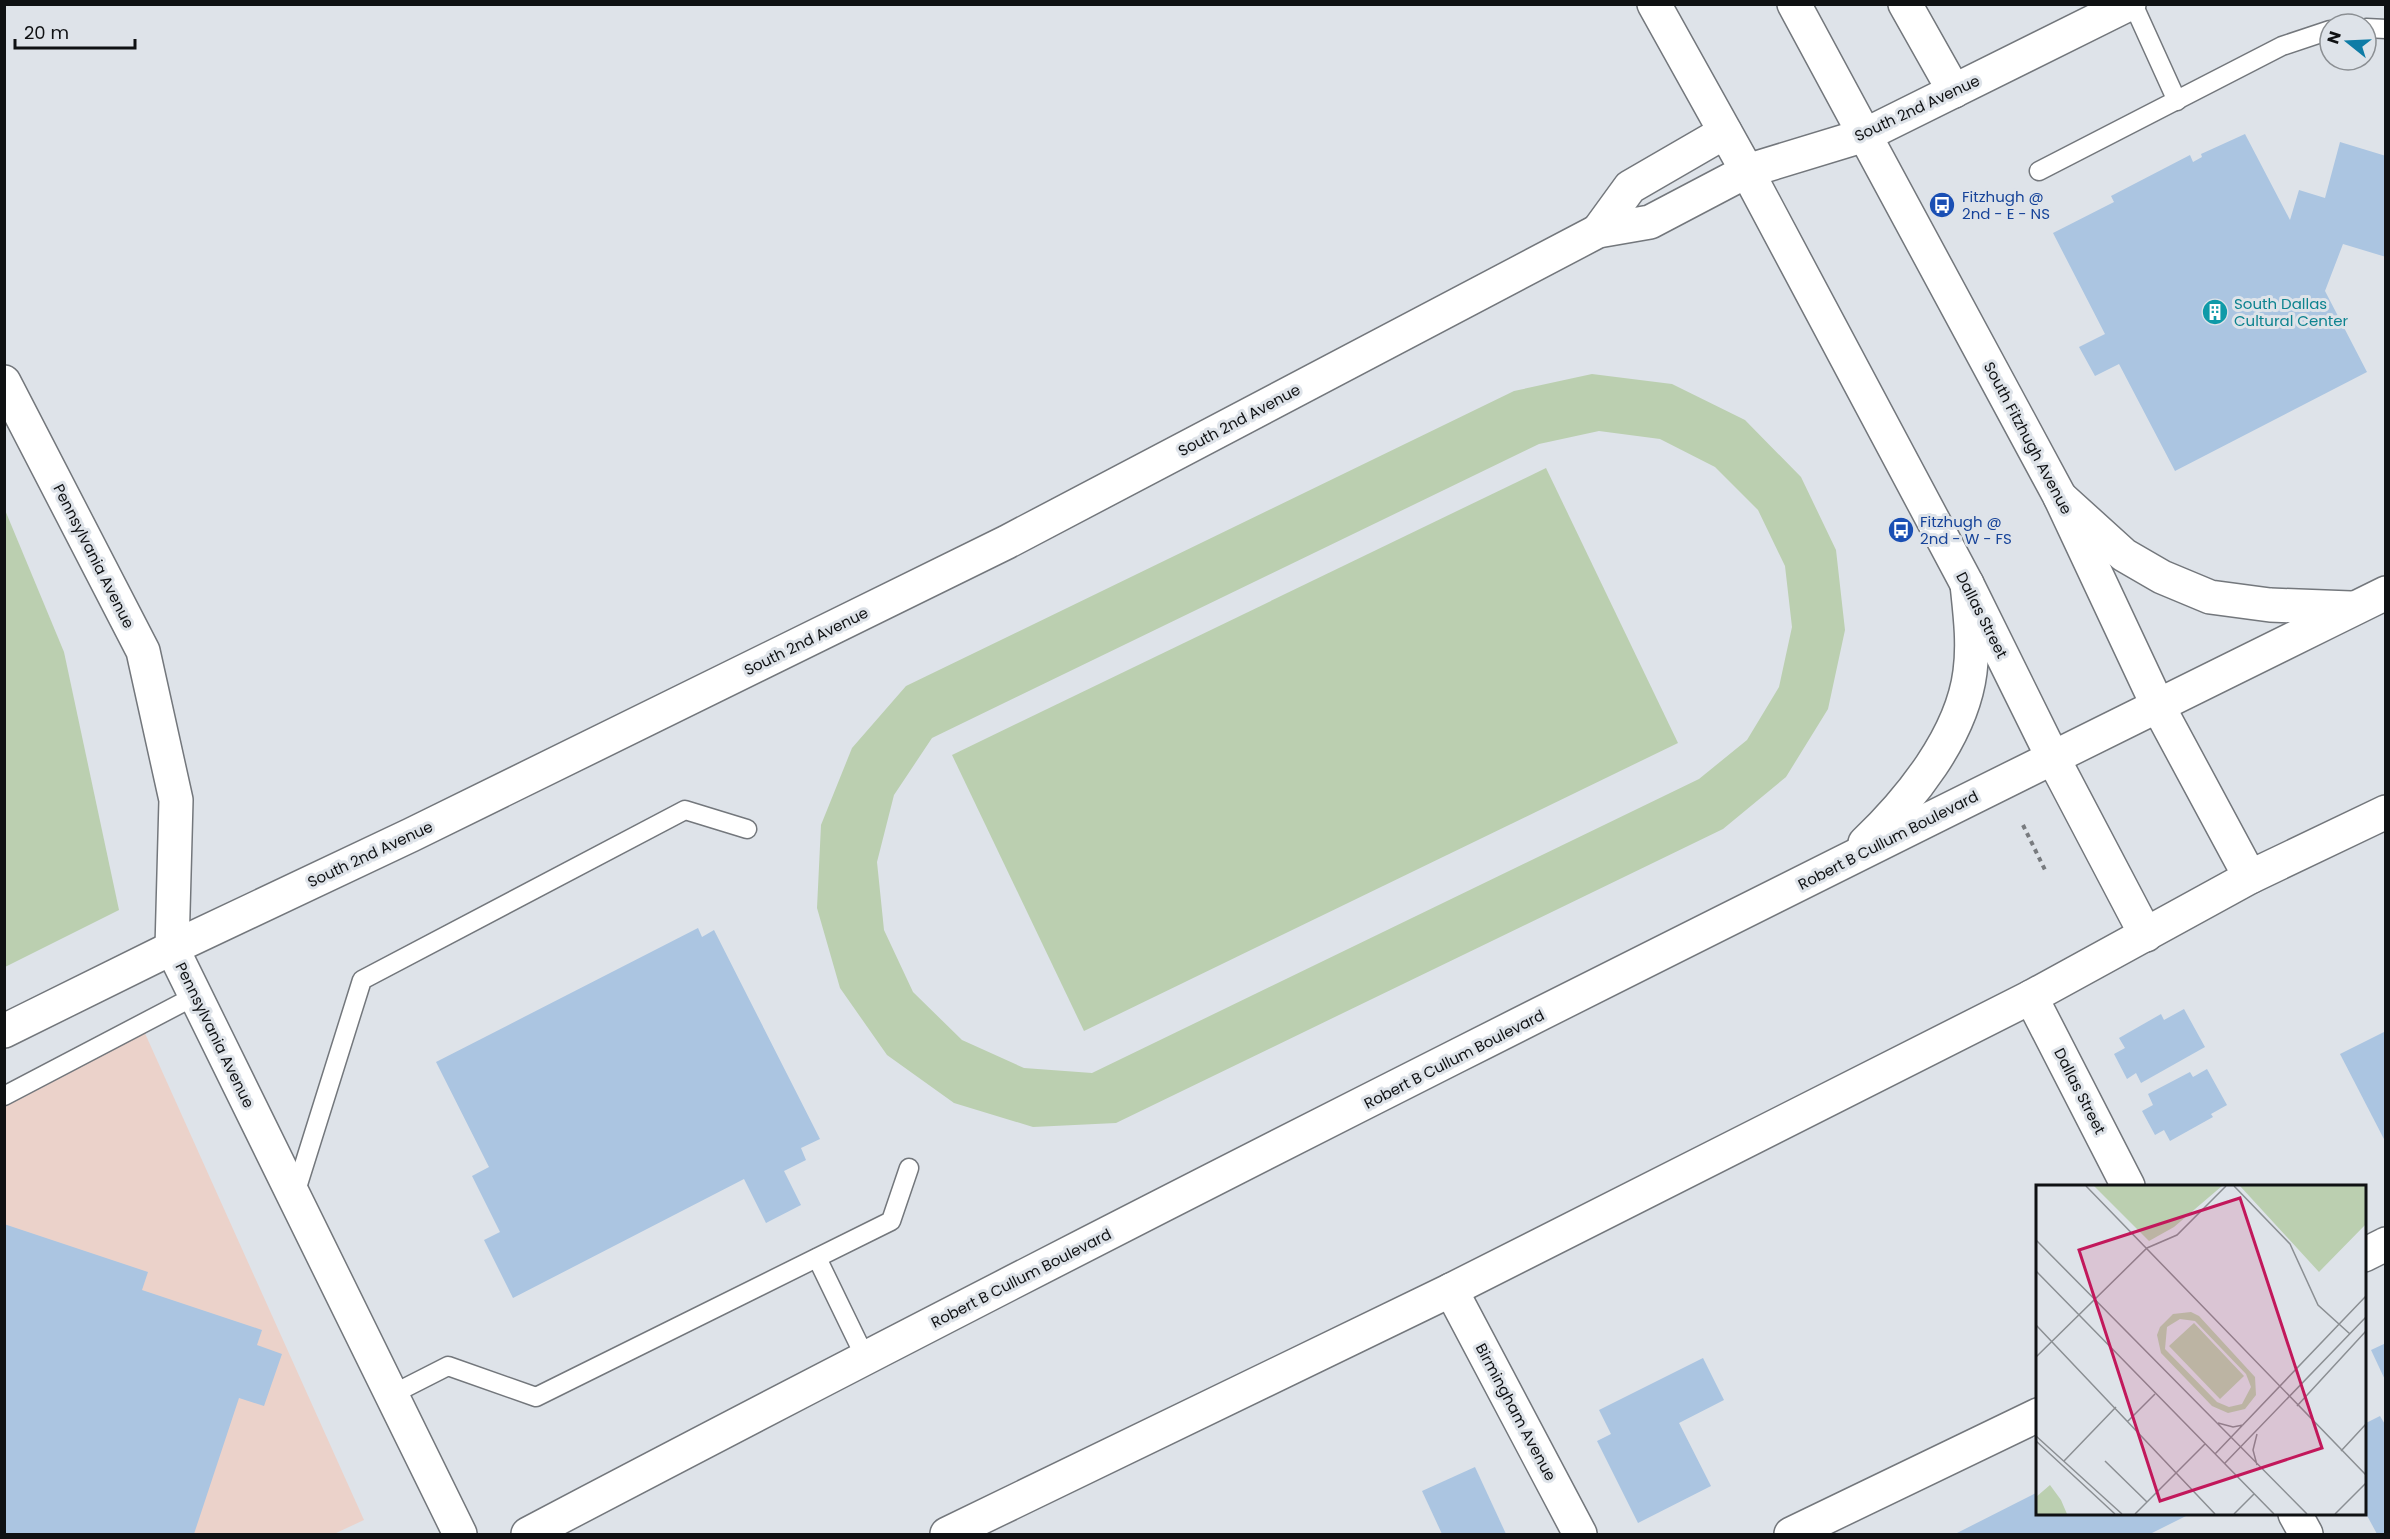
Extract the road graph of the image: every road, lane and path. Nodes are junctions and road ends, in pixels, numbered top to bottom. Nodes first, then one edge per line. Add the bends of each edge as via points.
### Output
1 (1654, 4) edge
2 (1794, 4) edge
3 (1905, 4) edge
4 (2131, 4) edge
5 (2318, 34) edge
6 (1953, 91) junction
7 (2177, 101) junction
8 (1725, 132) junction
9 (1865, 135) junction
10 (1747, 171) junction
11 (2039, 171) dead end
12 (1598, 231) junction
13 (4, 382) edge
14 (2060, 497) junction
15 (1967, 584) junction
16 (2385, 593) edge
17 (2356, 608) junction
18 (2158, 706) junction
19 (2053, 758) junction
20 (2385, 812) edge
21 (4, 822) edge
22 (2023, 825) dead end
23 (747, 829) dead end
24 (4, 855) edge
25 (1845, 861) junction
26 (2046, 872) dead end
27 (2250, 877) junction
28 (2146, 935) junction
29 (172, 948) junction
30 (195, 996) junction
31 (2031, 997) junction
32 (4, 1031) edge
33 (4, 1096) edge
34 (909, 1168) dead end
35 (2127, 1185) edge
36 (294, 1197) junction
37 (2385, 1244) edge
38 (2366, 1254) edge
39 (817, 1258) junction
40 (1451, 1290) junction
41 (865, 1357) junction
42 (392, 1395) junction
43 (2036, 1415) edge
44 (2296, 1515) edge
45 (460, 1534) edge
46 (528, 1534) edge
47 (947, 1534) edge
48 (1580, 1534) edge
49 (1791, 1534) edge
50 (2306, 1534) edge

1 - 8 main road
2 - 9 main road, South Fitzhugh Avenue
3 - 6 main road
4 - 6 main road, South 2nd Avenue
4 - 7 lane
5 - 7 lane via 2282,46
6 - 9 main road, South 2nd Avenue
7 - 11 lane
8 - 10 main road
8 - 12 main road, South 2nd Avenue via 1630,187
9 - 10 main road, South 2nd Avenue
9 - 14 main road, South Fitzhugh Avenue
10 - 12 main road, South 2nd Avenue via 1650,222
10 - 15 main road, Dallas Street
12 - 29 main road, South 2nd Avenue via 1007,542 432,825
13 - 29 main road, Pennsylvania Avenue via 143,651 176,800
14 - 17 main road via 2124,555 2162,577 2210,597 2270,605
14 - 18 main road, South Fitzhugh Avenue
15 - 19 main road, Dallas Street
15 - 25 main road via 1972,634 1970,672 1961,712 1926,771 1890,818
16 - 17 main road, Robert B Cullum Boulevard
17 - 18 main road, Robert B Cullum Boulevard
18 - 19 main road, Robert B Cullum Boulevard
18 - 27 main road, South Fitzhugh Avenue
19 - 25 main road, Robert B Cullum Boulevard
19 - 28 main road, Dallas Street
20 - 27 main road
21 - 24 path
22 - 26 path
23 - 36 lane via 685,810 362,980
25 - 41 main road, Robert B Cullum Boulevard
27 - 28 main road
28 - 31 main road
29 - 30 main road, Pennsylvania Avenue
29 - 32 main road, South 2nd Avenue
30 - 33 lane
30 - 36 main road, Pennsylvania Avenue
31 - 35 main road, Dallas Street
31 - 40 main road
34 - 39 lane via 891,1221
36 - 42 main road, Pennsylvania Avenue
37 - 38 main road
39 - 41 lane
39 - 42 lane via 536,1397 448,1366
40 - 47 main road
40 - 48 main road, Birmingham Avenue
41 - 46 main road, Robert B Cullum Boulevard
42 - 45 main road, Pennsylvania Avenue
43 - 49 main road
44 - 50 main road

